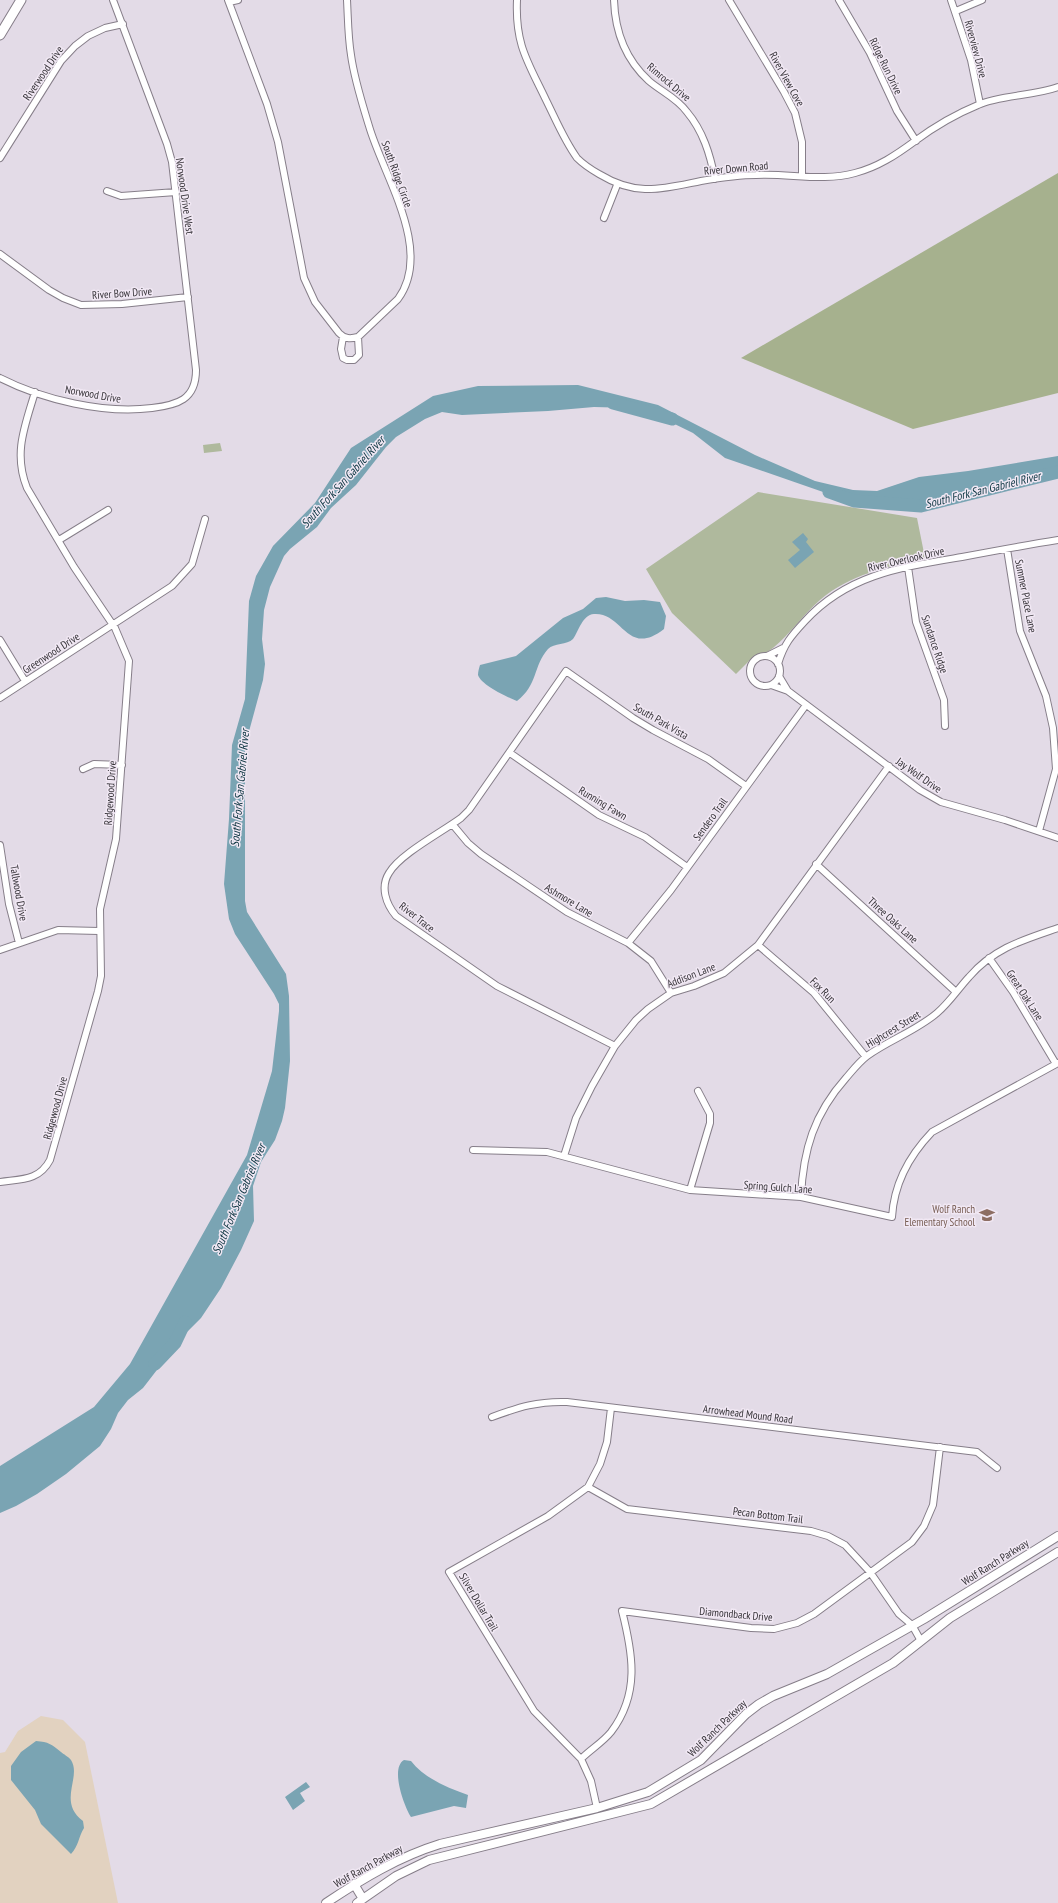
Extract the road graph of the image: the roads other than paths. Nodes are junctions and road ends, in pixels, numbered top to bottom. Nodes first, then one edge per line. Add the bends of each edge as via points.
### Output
1 (21, 0) edge
2 (113, 0) edge
3 (238, 0) edge
4 (347, 0) edge
5 (517, 0) edge
6 (614, 0) edge
7 (729, 0) edge
8 (839, 0) edge
9 (951, 0) edge
10 (982, 0) edge
11 (228, 1) edge
12 (956, 12) junction
13 (123, 24) junction
14 (0, 35) edge
15 (1058, 87) edge
16 (980, 104) junction
17 (916, 141) junction
18 (0, 158) edge
19 (802, 175) junction
20 (715, 178) junction
21 (617, 185) junction
22 (107, 191) dead end
23 (176, 192) junction
24 (604, 218) dead end
25 (0, 254) edge
26 (188, 297) junction
27 (343, 337) junction
28 (358, 337) junction
29 (0, 378) edge
30 (35, 392) junction
31 (184, 400) joint
32 (108, 510) dead end
33 (205, 519) dead end
34 (59, 540) junction
35 (1058, 540) edge
36 (1007, 549) junction
37 (908, 567) junction
38 (113, 625) junction
39 (0, 640) edge
40 (783, 648) junction
41 (767, 656) junction
42 (778, 664) junction
43 (566, 671) joint
44 (779, 676) junction
45 (25, 681) junction
46 (771, 685) junction
47 (788, 691) junction
48 (0, 698) edge
49 (806, 705) junction
50 (945, 726) dead end
51 (510, 753) junction
52 (122, 765) junction
53 (888, 766) junction
54 (84, 769) dead end
55 (746, 786) junction
56 (453, 825) junction
57 (1039, 831) junction
58 (1058, 838) edge
59 (0, 845) edge
60 (816, 864) junction
61 (687, 867) junction
62 (1058, 928) edge
63 (99, 931) junction
64 (19, 943) junction
65 (628, 943) junction
66 (758, 945) junction
67 (0, 950) edge
68 (988, 958) junction
69 (956, 992) junction
70 (671, 993) junction
71 (615, 1046) junction
72 (866, 1057) junction
73 (1057, 1063) edge
74 (698, 1091) dead end
75 (473, 1150) dead end
76 (564, 1156) junction
77 (0, 1182) edge
78 (690, 1190) junction
79 (801, 1197) junction
80 (611, 1408) junction
81 (492, 1417) dead end
82 (940, 1447) junction
83 (997, 1468) dead end
84 (588, 1487) junction
85 (1058, 1536) edge
86 (1058, 1552) edge
87 (870, 1572) junction
88 (912, 1625) junction
89 (921, 1641) junction
90 (581, 1759) junction
91 (597, 1808) junction
92 (600, 1818) junction
93 (354, 1884) junction
94 (360, 1901) edge
95 (326, 1903) edge

1 - 14 main road
2 - 13 street, Norwood Drive West
3 - 11 street
4 - 28 street, South Ridge Circle via 353,69 369,127 406,227 411,261 403,292
5 - 21 street, River Down Road via 519,40 563,137 578,159
6 - 20 street, Rimrock Drive via 615,21 625,51 650,82 687,110 707,147
7 - 19 street, River View Cove via 795,113 802,142
8 - 17 street, Ridge Run Drive via 870,53 897,111
9 - 12 street, Riverview Drive
10 - 12 street
11 - 27 street via 267,104 278,142 304,278 315,302
12 - 16 street, Riverview Drive via 971,60
13 - 18 street, Riverwood Drive via 105,28 88,36 66,56
13 - 23 street, Norwood Drive West via 172,162
15 - 16 street, River Down Road
16 - 17 street, River Down Road
17 - 19 street, River Down Road via 890,160 855,173 840,176
19 - 20 street, River Down Road via 757,174
20 - 21 street, River Down Road via 649,190
21 - 24 street
22 - 23 street via 121,196
23 - 26 street, Norwood Drive West
25 - 26 street, River Bow Drive via 49,290 81,305 122,304
26 - 31 street, Norwood Drive West via 196,376 194,387
27 - 28 street
27 - 28 street via 341,354 343,358 351,360 359,355
29 - 30 street, Norwood Drive
30 - 31 street, Norwood Drive via 81,405 122,410 163,407
30 - 34 street, Ridgewood Drive via 20,444 20,463 27,488
32 - 34 street
33 - 38 street, Greenwood Drive via 192,564 184,574 172,586
34 - 38 street, Ridgewood Drive
35 - 36 street, River Overlook Drive
36 - 37 street, River Overlook Drive
36 - 57 street, Summer Place Lane via 1020,631 1046,696 1053,728 1056,769
37 - 40 street, River Overlook Drive via 869,577 829,598 806,620
37 - 50 street, Sundance Ridge via 916,622 944,700
38 - 45 street, Greenwood Drive
38 - 52 street, Ridgewood Drive via 129,661
39 - 45 street
40 - 41 street
40 - 42 street
41 - 42 street
41 - 46 street via 754,661 750,674 758,685
42 - 44 street
43 - 51 street, River Trace
43 - 55 street, South Park Vista via 633,718 708,759
44 - 46 street
44 - 47 street, Jay Wolf Drive
45 - 48 street, Greenwood Drive
46 - 47 street, Jay Wolf Drive
47 - 49 street, Jay Wolf Drive
49 - 53 street, Jay Wolf Drive
49 - 55 street, Sendero Trail
51 - 56 street, River Trace via 469,810
51 - 61 street, Running Fawn via 599,815 645,837
52 - 54 street via 94,764
52 - 63 street, Ridgewood Drive via 116,839 100,909
53 - 57 street, Jay Wolf Drive via 941,802
53 - 60 street, Addison Lane
55 - 61 street, Sendero Trail
56 - 65 street, Ashmore Lane via 481,854 567,912
56 - 71 street, River Trace via 407,856 390,871 385,887 386,901 391,910 497,986
57 - 58 street, Jay Wolf Drive
59 - 64 street, Tallwood Drive via 9,904
60 - 66 street, Addison Lane
60 - 69 street, Three Oaks Lane
61 - 65 street, Sendero Trail
62 - 68 street, Highcrest Street via 1015,943
63 - 64 street via 58,930
63 - 77 street, Ridgewood Drive via 102,956 98,992 50,1160 37,1176
64 - 67 street
65 - 70 street, Ashmore Lane via 651,960
66 - 70 street, Addison Lane via 724,973
66 - 72 street, Fox Run via 814,993
68 - 69 street, Highcrest Street
68 - 73 street, Great Oak Lane via 1014,992
69 - 72 street, Highcrest Street via 924,1023
70 - 71 street, Addison Lane via 648,1009
71 - 76 street, Addison Lane via 576,1118
72 - 79 street, Highcrest Street via 838,1087 812,1129 803,1168
73 - 79 street, Spring Gulch Lane via 932,1132 918,1146 906,1165 893,1202 892,1217
74 - 78 street via 710,1114 710,1123
75 - 76 street, Spring Gulch Lane via 531,1151
76 - 78 street, Spring Gulch Lane
78 - 79 street, Spring Gulch Lane
80 - 81 street, Arrowhead Mound Road via 547,1401 527,1404
80 - 82 street, Arrowhead Mound Road
80 - 84 street, Silver Dollar Trail via 600,1464
82 - 83 street, Arrowhead Mound Road via 977,1452
82 - 87 street, Diamondback Drive via 933,1505 924,1526 912,1542
84 - 87 street, Pecan Bottom Trail via 627,1509 811,1531 828,1536 845,1545
84 - 90 street, Silver Dollar Trail via 548,1516 449,1572 534,1711
85 - 88 street, Wolf Ranch Parkway
86 - 89 street, Wolf Ranch Parkway via 950,1618
87 - 88 street, Pecan Bottom Trail via 899,1614
87 - 90 street, Diamondback Drive via 814,1614 797,1623 774,1629 622,1611 630,1642 632,1684 624,1713 610,1733
88 - 89 street, Pecan Bottom Trail
88 - 91 street, Wolf Ranch Parkway via 827,1674 780,1692 759,1704 701,1760 655,1788
89 - 92 street, Wolf Ranch Parkway via 893,1663 658,1801
90 - 91 street, Silver Dollar Trail via 591,1781
91 - 92 street
91 - 93 street, Wolf Ranch Parkway via 430,1848 392,1863
92 - 94 street, Wolf Ranch Parkway via 429,1860 396,1876
93 - 94 street
93 - 95 street, Wolf Ranch Parkway

